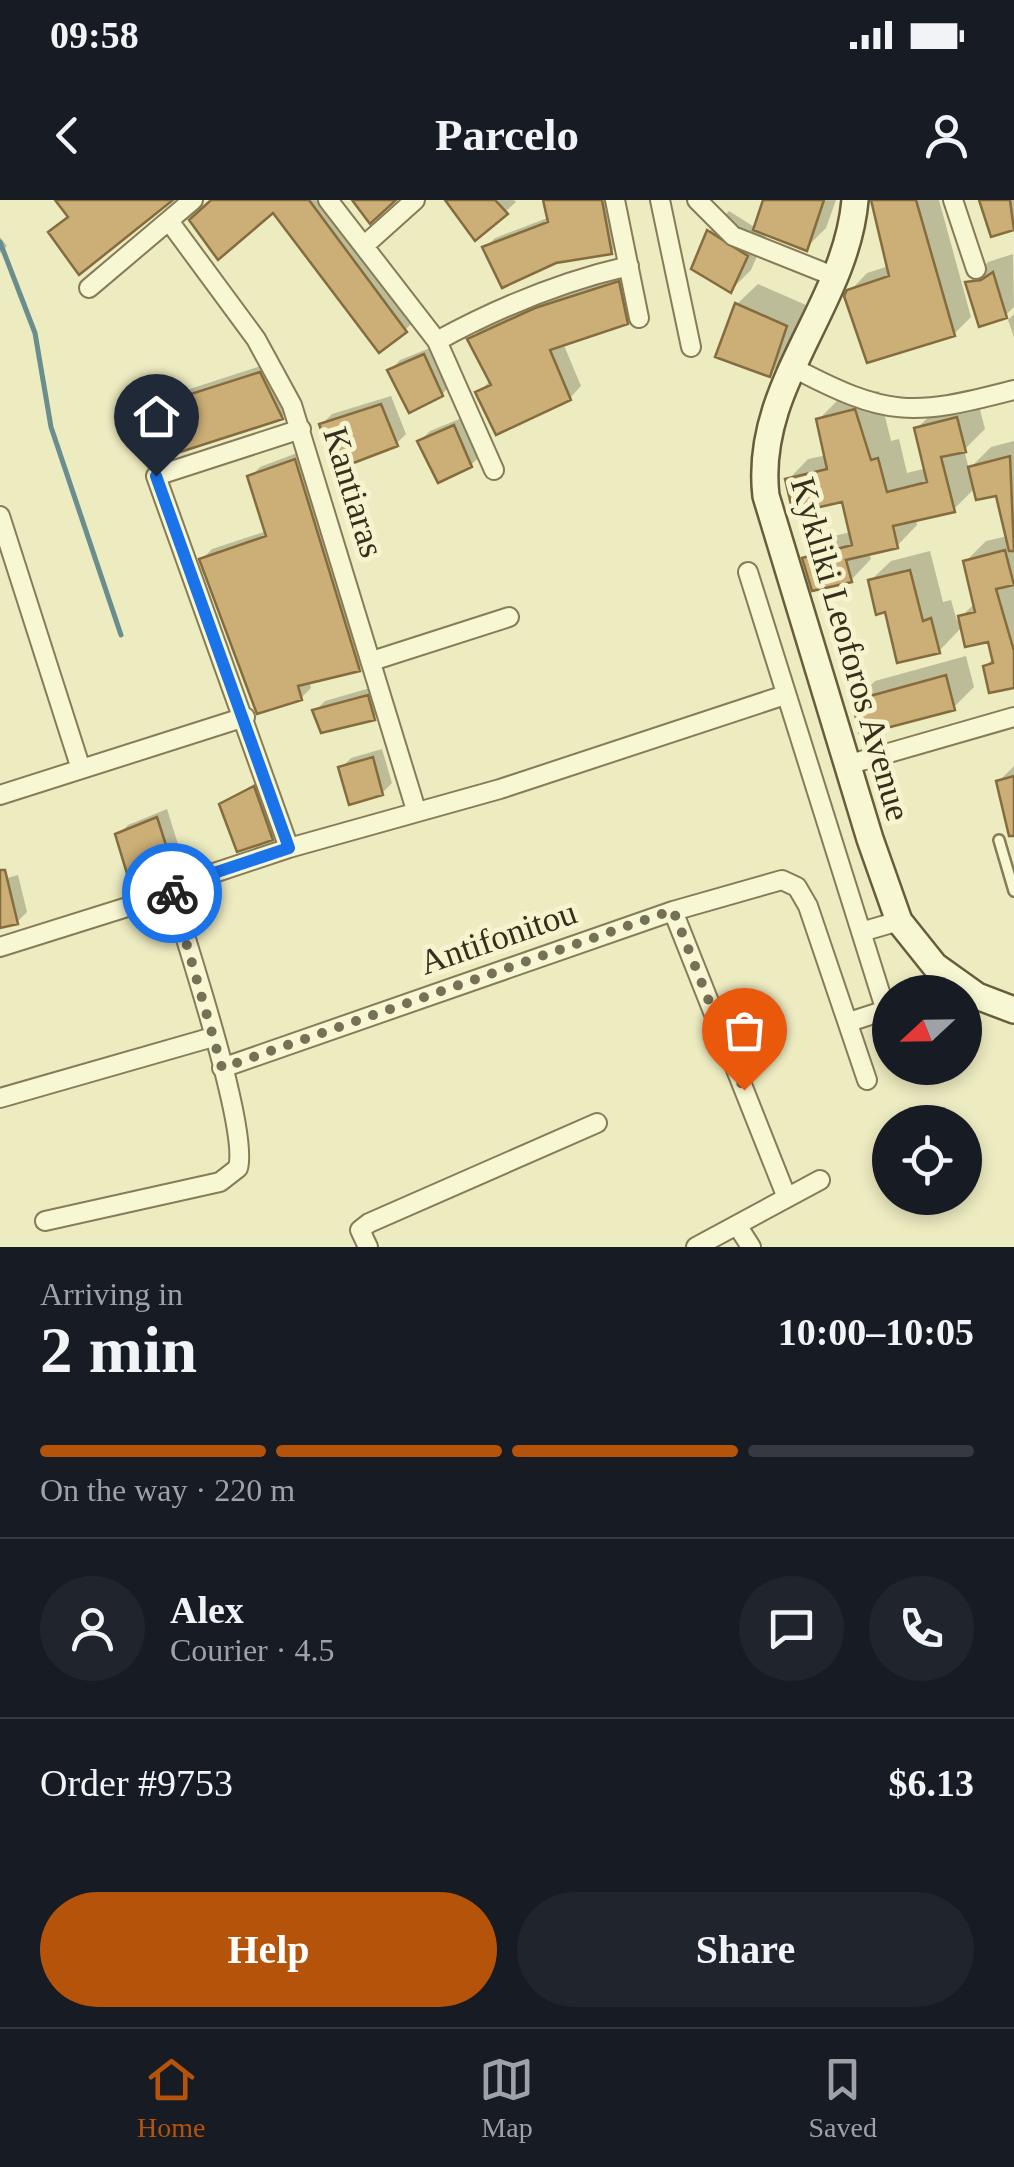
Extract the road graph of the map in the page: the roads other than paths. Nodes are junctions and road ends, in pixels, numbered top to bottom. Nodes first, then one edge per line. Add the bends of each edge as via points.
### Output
1 (193, 200) edge
2 (328, 200) edge
3 (415, 200) edge
4 (615, 200) edge
5 (660, 200) edge
6 (697, 200) edge
7 (854, 200) edge
8 (952, 200) edge
9 (169, 222) junction
10 (366, 244) junction
11 (628, 266) junction
12 (976, 269) dead end
13 (833, 276) junction
14 (89, 288) dead end
15 (640, 318) dead end
16 (437, 341) junction
17 (691, 347) dead end
18 (792, 366) junction
19 (1014, 390) edge
20 (301, 429) junction
21 (494, 470) dead end
22 (0, 516) edge
23 (748, 572) dead end
24 (9, 576) edge
25 (509, 617) dead end
26 (372, 661) junction
27 (785, 695) junction
28 (245, 717) junction
29 (1014, 717) edge
30 (846, 764) junction
31 (81, 770) junction
32 (0, 795) edge
33 (416, 810) junction
34 (999, 840) dead end
35 (289, 848) junction
36 (1014, 890) edge
37 (172, 894) junction
38 (673, 910) junction
39 (899, 920) junction
40 (860, 932) junction
41 (0, 947) edge
42 (874, 975) edge
43 (1014, 1010) edge
44 (872, 1019) edge
45 (849, 1022) junction
46 (214, 1037) junction
47 (222, 1068) junction
48 (867, 1080) dead end
49 (0, 1098) edge
50 (596, 1124) dead end
51 (820, 1180) dead end
52 (787, 1198) junction
53 (45, 1222) dead end
54 (737, 1226) junction
55 (368, 1247) edge
56 (696, 1247) edge
57 (751, 1247) edge

1 - 9 street
2 - 10 street
3 - 10 street
4 - 11 street
5 - 17 street
6 - 13 street via 733,236
7 - 13 street, Kykliki Leoforos Avenue
8 - 12 street
9 - 14 street
9 - 20 street, Kantiaras via 271,362
10 - 16 street
11 - 15 street
11 - 16 street via 568,280
13 - 18 street, Kykliki Leoforos Avenue
16 - 21 street
18 - 19 street via 890,409 944,408
18 - 30 street, Kykliki Leoforos Avenue via 766,434 766,496
20 - 26 street, Kantiaras
20 - 28 street via 156,476
22 - 24 street
23 - 27 street
24 - 31 street
25 - 26 street
26 - 33 street, Kantiaras
27 - 33 street
27 - 40 street
28 - 31 street
28 - 35 street
29 - 30 street
30 - 39 street, Kykliki Leoforos Avenue
31 - 32 street
33 - 35 street
34 - 36 lane
35 - 37 street via 196,879
37 - 41 street
37 - 46 street
38 - 45 street, Antifonitou via 762,882 797,887
38 - 47 street, Antifonitou
38 - 52 street
39 - 40 street
39 - 43 street, Kykliki Leoforos Avenue via 936,966 977,996
40 - 42 street
44 - 45 street
45 - 48 street
46 - 47 street
46 - 49 street
47 - 53 street via 240,1150 238,1168 228,1178
50 - 55 street via 369,1223 360,1230
51 - 52 street
52 - 54 street
54 - 56 street
54 - 57 street

